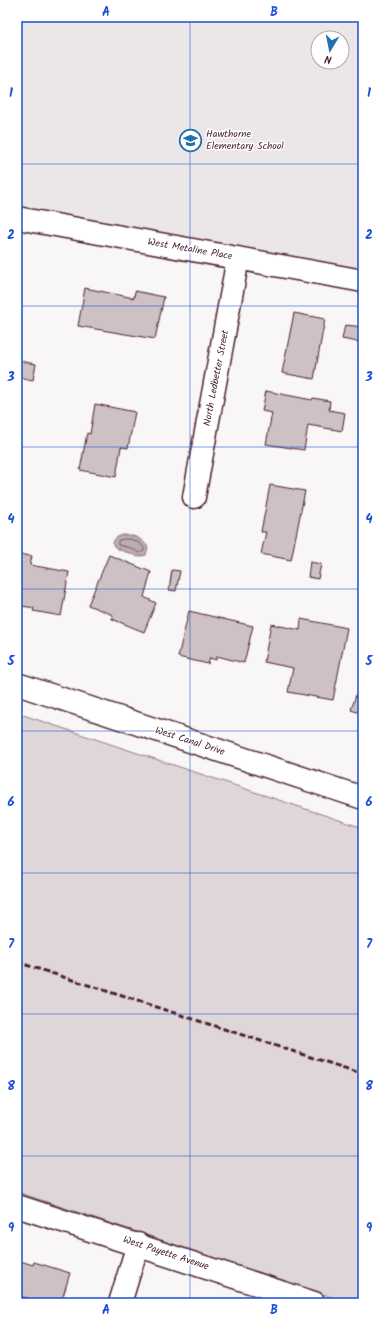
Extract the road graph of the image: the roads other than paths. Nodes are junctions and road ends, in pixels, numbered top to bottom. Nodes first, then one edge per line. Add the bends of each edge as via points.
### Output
1 (17, 218) edge
2 (238, 258) junction
3 (363, 281) edge
4 (194, 497) dead end
5 (17, 684) edge
6 (363, 798) edge
7 (17, 1206) edge
8 (138, 1244) junction
9 (120, 1303) edge
10 (314, 1303) edge

1 - 2 street, West Metaline Place
2 - 3 street, West Metaline Place
2 - 4 street, North Ledbetter Street
5 - 6 street, West Canal Drive
7 - 8 street, West Payette Avenue
8 - 9 street
8 - 10 street, West Payette Avenue

